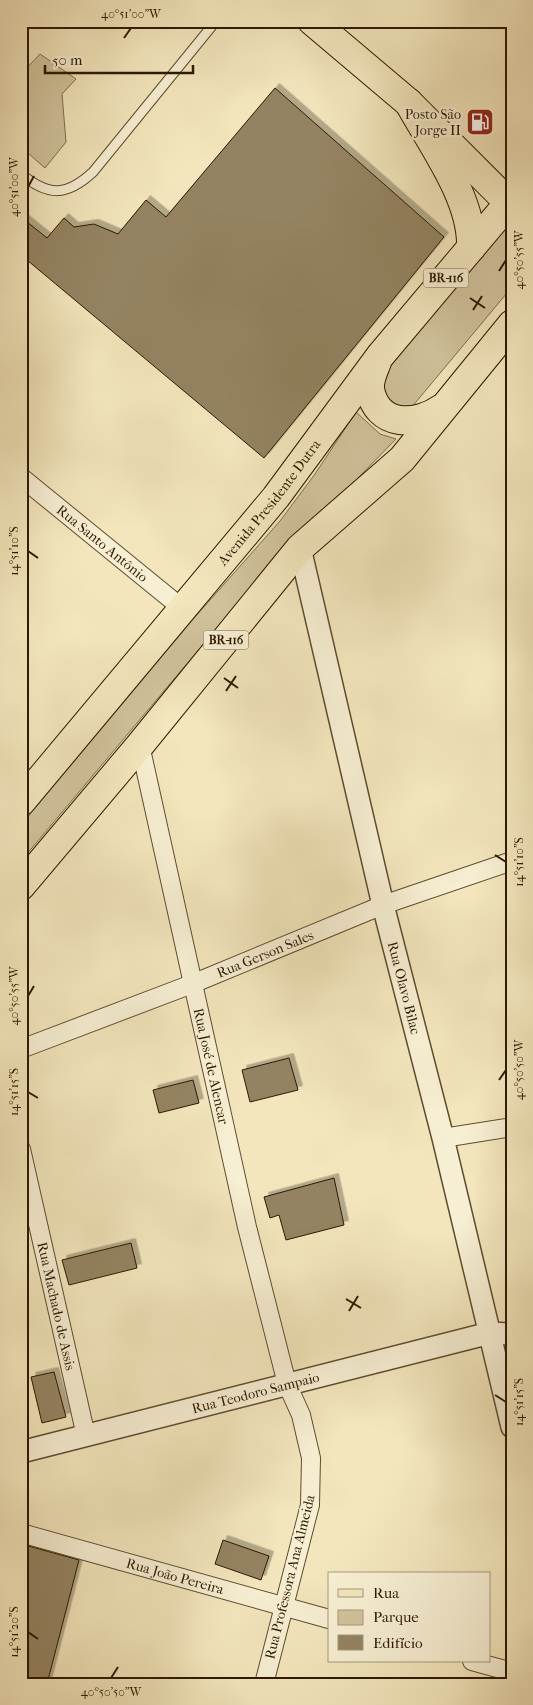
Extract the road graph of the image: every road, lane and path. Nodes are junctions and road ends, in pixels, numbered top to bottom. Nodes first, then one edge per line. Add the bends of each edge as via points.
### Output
1 (216, 21) edge
2 (312, 21) edge
3 (409, 103) junction
4 (21, 174) edge
5 (511, 203) edge
6 (471, 248) junction
7 (512, 324) edge
8 (380, 356) junction
9 (443, 407) junction
10 (21, 476) edge
11 (300, 548) junction
12 (183, 609) junction
13 (140, 745) junction
14 (25, 791) edge
15 (512, 861) edge
16 (21, 886) edge
17 (384, 905) junction
18 (192, 984) junction
19 (21, 1049) edge
20 (512, 1127) edge
21 (443, 1138) junction
22 (21, 1148) edge
23 (490, 1333) junction
24 (512, 1334) edge
25 (287, 1384) junction
26 (512, 1426) edge
27 (86, 1436) junction
28 (21, 1452) edge
29 (21, 1534) edge
30 (282, 1606) junction
31 (328, 1619) edge
32 (476, 1662) edge
33 (512, 1672) edge
34 (264, 1684) edge

1 - 4 lane via 81,184 61,192 36,186
2 - 3 main road
3 - 5 main road
3 - 6 main road via 463,200 472,230
5 - 6 main road, Avenida Presidente Dutra / BR-116
6 - 8 main road, Avenida Presidente Dutra / BR-116
7 - 9 main road, BR-116
8 - 9 main road via 370,388 382,412 400,420 411,420 431,416
8 - 12 main road, Avenida Presidente Dutra / BR-116 via 276,497
9 - 11 main road, BR-116 via 402,459
10 - 12 street, Rua Santo Antônio
11 - 13 main road, BR-116
11 - 17 street, Rua Olavo Bilac
12 - 14 main road, Avenida Presidente Dutra / BR-116
13 - 16 main road, BR-116
13 - 18 street, Rua José de Alencar
15 - 17 street, Rua Gerson Sales
17 - 18 street, Rua Gerson Sales
17 - 21 street, Rua Olavo Bilac
18 - 19 street, Rua Gerson Sales
18 - 25 street, Rua José de Alencar via 247,1228
20 - 21 street
21 - 23 street, Rua Olavo Bilac
22 - 27 street, Rua Machado de Assis
23 - 24 street, Rua Teodoro Sampaio
23 - 25 street, Rua Teodoro Sampaio
23 - 26 street, Rua Olavo Bilac
25 - 27 street, Rua Teodoro Sampaio
25 - 30 street, Rua Professora Ana Almeida via 306,1434 312,1486 310,1505
27 - 28 street, Rua Teodoro Sampaio
29 - 30 street, Rua João Pereira
30 - 31 street, Rua João Pereira
30 - 34 street, Rua Professora Ana Almeida
32 - 33 street

